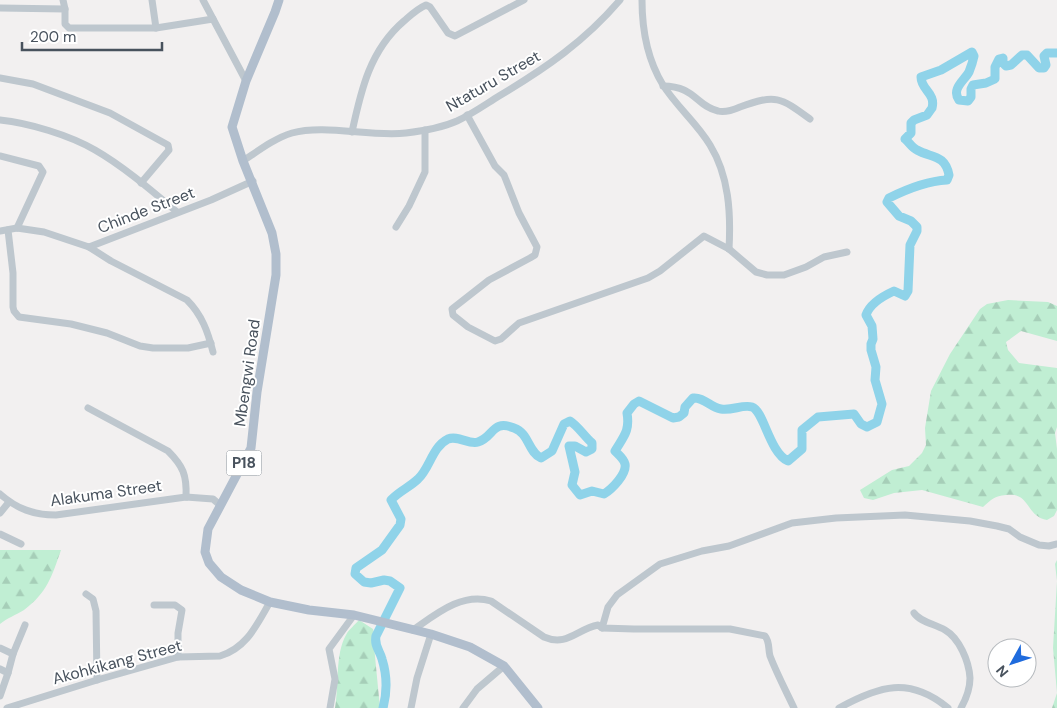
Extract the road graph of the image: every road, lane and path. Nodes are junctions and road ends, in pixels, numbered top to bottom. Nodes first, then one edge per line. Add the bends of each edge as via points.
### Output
1 (64, 0) edge
2 (152, 0) edge
3 (203, 0) edge
4 (279, 0) edge
5 (524, 0) edge
6 (619, 0) edge
7 (642, 0) edge
8 (0, 8) edge
9 (65, 8) junction
10 (213, 19) junction
11 (156, 28) junction
12 (0, 78) edge
13 (246, 81) junction
14 (663, 86) junction
15 (467, 115) junction
16 (810, 119) dead end
17 (0, 120) edge
18 (425, 130) junction
19 (352, 132) junction
20 (0, 156) edge
21 (243, 161) junction
22 (252, 182) junction
23 (141, 183) junction
24 (177, 212) junction
25 (396, 227) dead end
26 (17, 228) junction
27 (4, 231) edge
28 (89, 247) junction
29 (729, 249) junction
30 (847, 252) dead end
31 (211, 343) junction
32 (213, 352) dead end
33 (88, 408) dead end
34 (0, 494) edge
35 (186, 497) junction
36 (9, 502) junction
37 (220, 505) junction
38 (0, 513) edge
39 (0, 534) edge
40 (21, 544) dead end
41 (1057, 544) edge
42 (86, 594) dead end
43 (270, 602) junction
44 (154, 605) dead end
45 (914, 612) dead end
46 (354, 615) junction
47 (25, 625) dead end
48 (602, 628) junction
49 (413, 630) junction
50 (431, 634) junction
51 (0, 648) edge
52 (13, 654) junction
53 (178, 657) junction
54 (504, 666) junction
55 (0, 670) edge
56 (8, 673) junction
57 (97, 680) junction
58 (0, 696) edge
59 (8, 708) edge
60 (330, 708) edge
61 (411, 708) edge
62 (463, 708) edge
63 (538, 708) edge
64 (794, 708) edge
65 (839, 708) edge
66 (948, 708) edge
67 (961, 708) edge

1 - 9 street
2 - 11 street
3 - 10 street
4 - 13 main road, Mbengwi Road / P18
5 - 19 street via 455,36 448,33 430,6 417,10 385,39 362,87
6 - 15 street, Ntaturu Street via 590,32 564,54
7 - 14 street via 646,45
8 - 9 street
9 - 11 street via 65,24 69,28
10 - 11 street
10 - 13 street
12 - 23 street via 34,84 110,113 168,145 169,150
13 - 21 main road, Mbengwi Road / P18 via 232,127
14 - 16 street via 691,93 715,111 722,112 773,98 790,104
14 - 29 street via 710,145 720,164 730,210
15 - 18 street, Ntaturu Street
15 - 29 street via 495,166 504,175 537,247 535,255 489,280 453,308 453,315 479,333 498,340 519,323 648,278 704,236
17 - 23 street via 52,132 94,149
18 - 19 street, Ntaturu Street via 381,134
18 - 25 street via 425,172
19 - 21 street, Ntaturu Street via 320,130 293,133
20 - 26 street via 40,166 43,172
21 - 22 main road, Mbengwi Road / P18
22 - 24 street, Chinde Street
22 - 37 main road, Mbengwi Road / P18 via 272,233 276,276 251,448
23 - 24 street
24 - 28 street, Chinde Street
26 - 27 street
26 - 28 street, Chinde Street via 44,232
27 - 31 street via 13,273 13,307 20,317 71,324 153,348 188,348
28 - 31 street via 187,300 204,322
29 - 30 street via 744,264 767,276 784,275 824,257
31 - 32 street
33 - 35 street via 168,451 184,470
34 - 36 street, Alakuma Street
35 - 36 street, Alakuma Street via 56,516 27,512
35 - 37 street, Alakuma Street via 213,499
36 - 38 street
37 - 43 main road, Mbengwi Road / P18 via 208,529 205,552 210,563 221,577 241,590
39 - 40 street
41 - 48 street via 1039,546 1009,529 996,526 905,515 792,523 730,546 660,564 617,595 608,607
42 - 57 street via 93,599 96,610
43 - 46 main road, Mbengwi Road / P18
43 - 53 street, Akohkikang Street via 251,634 233,650 220,656
44 - 53 street via 175,605 182,610
45 - 67 street via 946,630 964,656 970,677
46 - 49 main road, Mbengwi Road / P18
46 - 60 street via 330,648 335,679
47 - 52 street
48 - 49 street via 594,626 563,640 552,641 481,598 448,607
48 - 64 street via 730,629 765,636 783,688
49 - 50 main road, Mbengwi Road / P18
50 - 54 main road, Mbengwi Road / P18 via 470,647
50 - 61 street
51 - 52 street
52 - 56 street
53 - 57 street, Akohkikang Street
54 - 62 street via 477,689
54 - 63 main road, Mbengwi Road / P18
55 - 56 street
56 - 58 street
57 - 59 street, Akohkikang Street
65 - 66 street via 869,692 894,687 924,692

